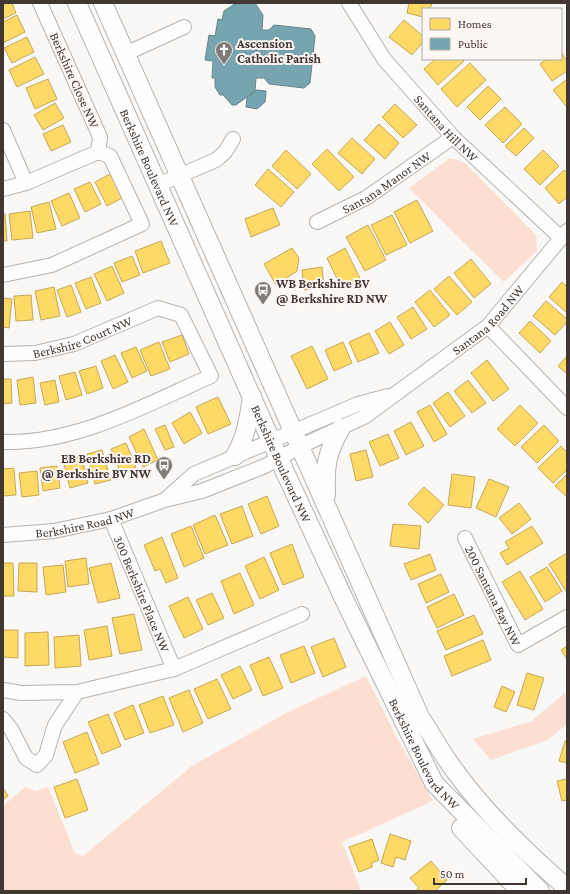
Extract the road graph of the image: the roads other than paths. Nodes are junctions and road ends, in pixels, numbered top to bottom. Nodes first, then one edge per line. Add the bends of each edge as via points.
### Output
1 (40, 3) edge
2 (77, 3) edge
3 (103, 3) edge
4 (349, 3) edge
5 (184, 27) dead end
6 (125, 54) junction
7 (3, 130) edge
8 (453, 137) junction
9 (233, 139) dead end
10 (98, 152) junction
11 (179, 176) junction
12 (26, 183) junction
13 (158, 186) junction
14 (3, 189) edge
15 (317, 222) dead end
16 (564, 235) edge
17 (3, 275) edge
18 (488, 326) junction
19 (3, 354) edge
20 (396, 395) junction
21 (252, 396) junction
22 (567, 408) edge
23 (341, 428) junction
24 (294, 430) junction
25 (271, 440) junction
26 (3, 442) edge
27 (302, 446) junction
28 (235, 456) junction
29 (279, 459) junction
30 (165, 500) junction
31 (327, 504) junction
32 (110, 519) junction
33 (3, 535) edge
34 (465, 538) dead end
35 (302, 614) dead end
36 (567, 617) edge
37 (174, 668) junction
38 (3, 690) edge
39 (76, 692) junction
40 (3, 719) edge
41 (434, 783) junction
42 (550, 873) junction
43 (567, 881) edge
44 (567, 888) edge
45 (520, 891) edge
46 (540, 891) edge

1 - 10 street, Berkshire Close NW via 100,137
2 - 13 main road, Berkshire Boulevard NW
3 - 6 main road, Berkshire Boulevard NW
4 - 8 street, Santana Hill NW via 384,59
5 - 6 street
6 - 11 main road, Berkshire Boulevard NW
7 - 12 street
8 - 15 street, Santana Manor NW via 366,198
8 - 16 street, Santana Hill NW
9 - 11 street via 216,160
10 - 12 street
10 - 17 street via 110,156 142,224 52,265
11 - 13 street
11 - 24 main road, Berkshire Boulevard NW
12 - 14 street
13 - 21 main road, Berkshire Boulevard NW
16 - 18 street, Santana Road NW
18 - 20 street, Santana Road NW
18 - 22 street
19 - 26 street, Berkshire Court NW via 35,353 74,344 158,308 181,316 211,376 103,423 59,436
20 - 23 street, Santana Road NW via 364,417
20 - 24 street, Santana Road NW via 358,404
21 - 25 main road, Berkshire Boulevard NW
21 - 28 main road via 247,427 241,447
23 - 27 street, Santana Road NW
23 - 31 main road via 328,452 325,472
24 - 25 street, Berkshire Road NW
24 - 27 main road, Berkshire Boulevard NW
25 - 28 street, Berkshire Road NW
25 - 29 main road, Berkshire Boulevard NW
27 - 29 street, Berkshire Road NW
27 - 31 main road, Berkshire Boulevard NW
28 - 30 street, Berkshire Road NW via 194,474
29 - 30 street, Berkshire Road NW via 202,491
29 - 41 main road, Berkshire Boulevard NW
30 - 32 street, Berkshire Road NW
31 - 42 main road, Berkshire Boulevard NW via 420,717 454,770 479,802 517,843
32 - 33 street, Berkshire Road NW via 54,531
32 - 37 street, 300 Berkshire Place NW
34 - 36 street, 200 Santana Bay NW via 518,646
35 - 37 street, 300 Berkshire Place NW
37 - 39 street, 300 Berkshire Place NW
38 - 39 street, 300 Berkshire Place NW via 21,693
39 - 40 street via 55,725 46,755 37,765 26,758
41 - 45 main road via 452,818
41 - 46 main road, Berkshire Boulevard NW
42 - 43 main road
42 - 44 main road, Berkshire Boulevard NW

